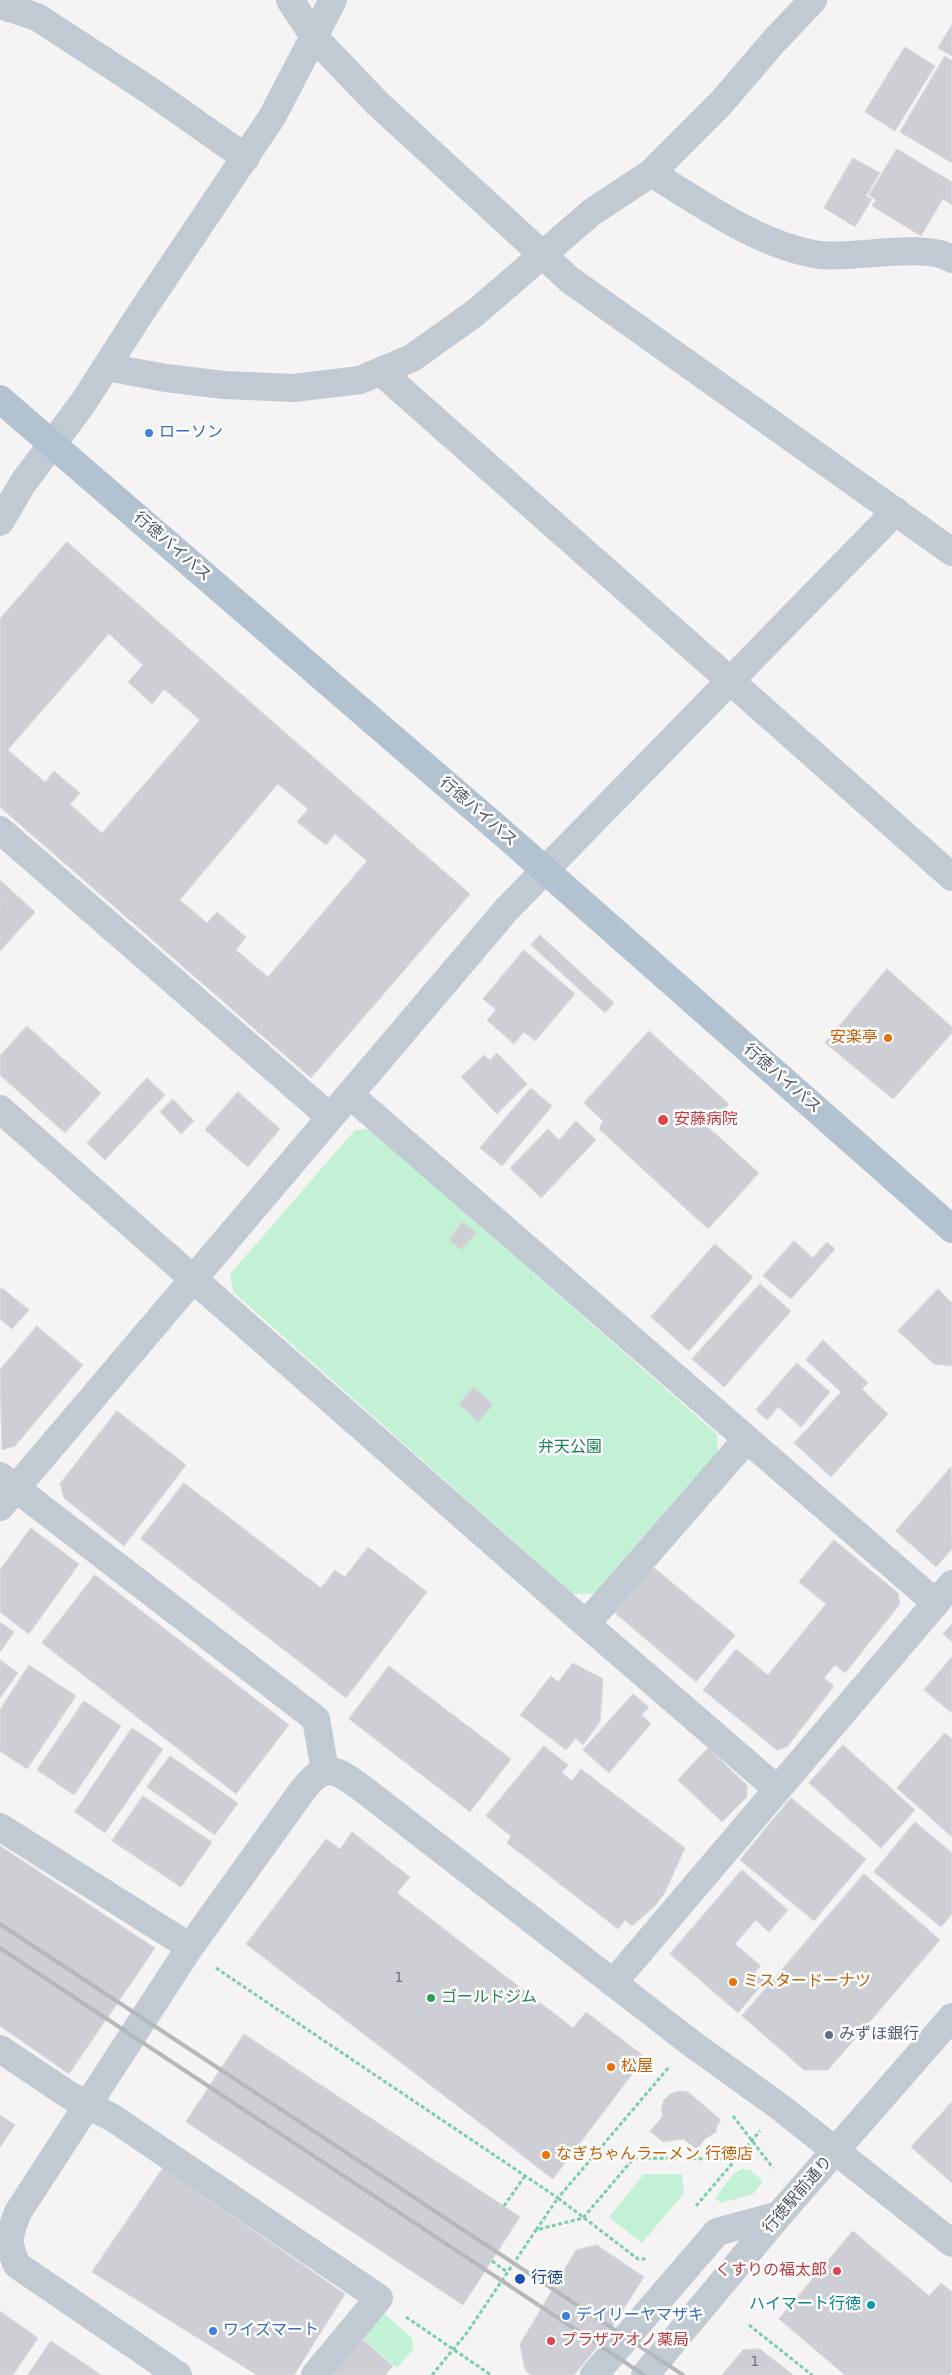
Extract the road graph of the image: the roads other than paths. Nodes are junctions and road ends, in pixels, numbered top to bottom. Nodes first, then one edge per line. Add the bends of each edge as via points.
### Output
1 (290, 0) edge
2 (333, 0) edge
3 (813, 0) edge
4 (0, 5) edge
5 (315, 38) junction
6 (246, 158) junction
7 (651, 173) junction
8 (542, 254) junction
9 (952, 259) edge
10 (106, 367) junction
11 (381, 372) junction
12 (0, 399) edge
13 (53, 445) junction
14 (896, 511) junction
15 (0, 522) edge
16 (952, 552) edge
17 (730, 680) junction
18 (0, 830) edge
19 (544, 869) junction
20 (952, 876) edge
21 (350, 1095) junction
22 (0, 1109) edge
23 (330, 1117) junction
24 (952, 1229) edge
25 (194, 1279) junction
26 (747, 1439) junction
27 (5, 1491) edge
28 (944, 1593) edge
29 (586, 1624) junction
30 (324, 1771) junction
31 (777, 1789) junction
32 (0, 1827) edge
33 (190, 1947) junction
34 (613, 1982) junction
35 (952, 2016) edge
36 (0, 2049) edge
37 (89, 2105) junction
38 (836, 2152) junction
39 (779, 2215) junction
40 (952, 2242) edge
41 (5, 2249) edge
42 (178, 2375) edge
43 (315, 2375) edge
44 (594, 2375) edge
45 (645, 2375) edge

1 - 5 street
2 - 5 street
3 - 7 street via 721,103
4 - 6 street via 37,17
5 - 6 street
5 - 8 street via 377,103
6 - 10 street
7 - 8 street via 592,212
7 - 9 street via 779,244 822,255 915,252 946,255
8 - 11 street via 475,313 412,358
8 - 14 street via 570,280
10 - 11 street via 166,378 294,388 360,380
10 - 13 street
11 - 17 street
12 - 13 main road, 行徳バイパス
13 - 15 street via 23,483
13 - 19 main road, 行徳バイパス
14 - 16 street
14 - 17 street
17 - 19 street
17 - 20 street
18 - 23 street
19 - 21 street via 506,909
19 - 24 main road, 行徳バイパス
21 - 23 street
21 - 26 street
22 - 25 street
23 - 25 street
25 - 27 street
25 - 29 street
26 - 28 street
26 - 29 street
27 - 30 street via 316,1719
28 - 31 street
29 - 31 street
30 - 33 street via 314,1776 302,1791
30 - 34 street via 336,1772 357,1784
31 - 34 street
32 - 33 street
33 - 37 street
34 - 38 street
35 - 38 street, 行徳駅前通り
36 - 37 street
37 - 41 street via 18,2212
37 - 43 street via 121,2123 379,2298
38 - 39 street, 行徳駅前通り
38 - 40 street
39 - 44 street via 717,2232
39 - 45 street, 行徳駅前通り
41 - 42 street via 31,2276

